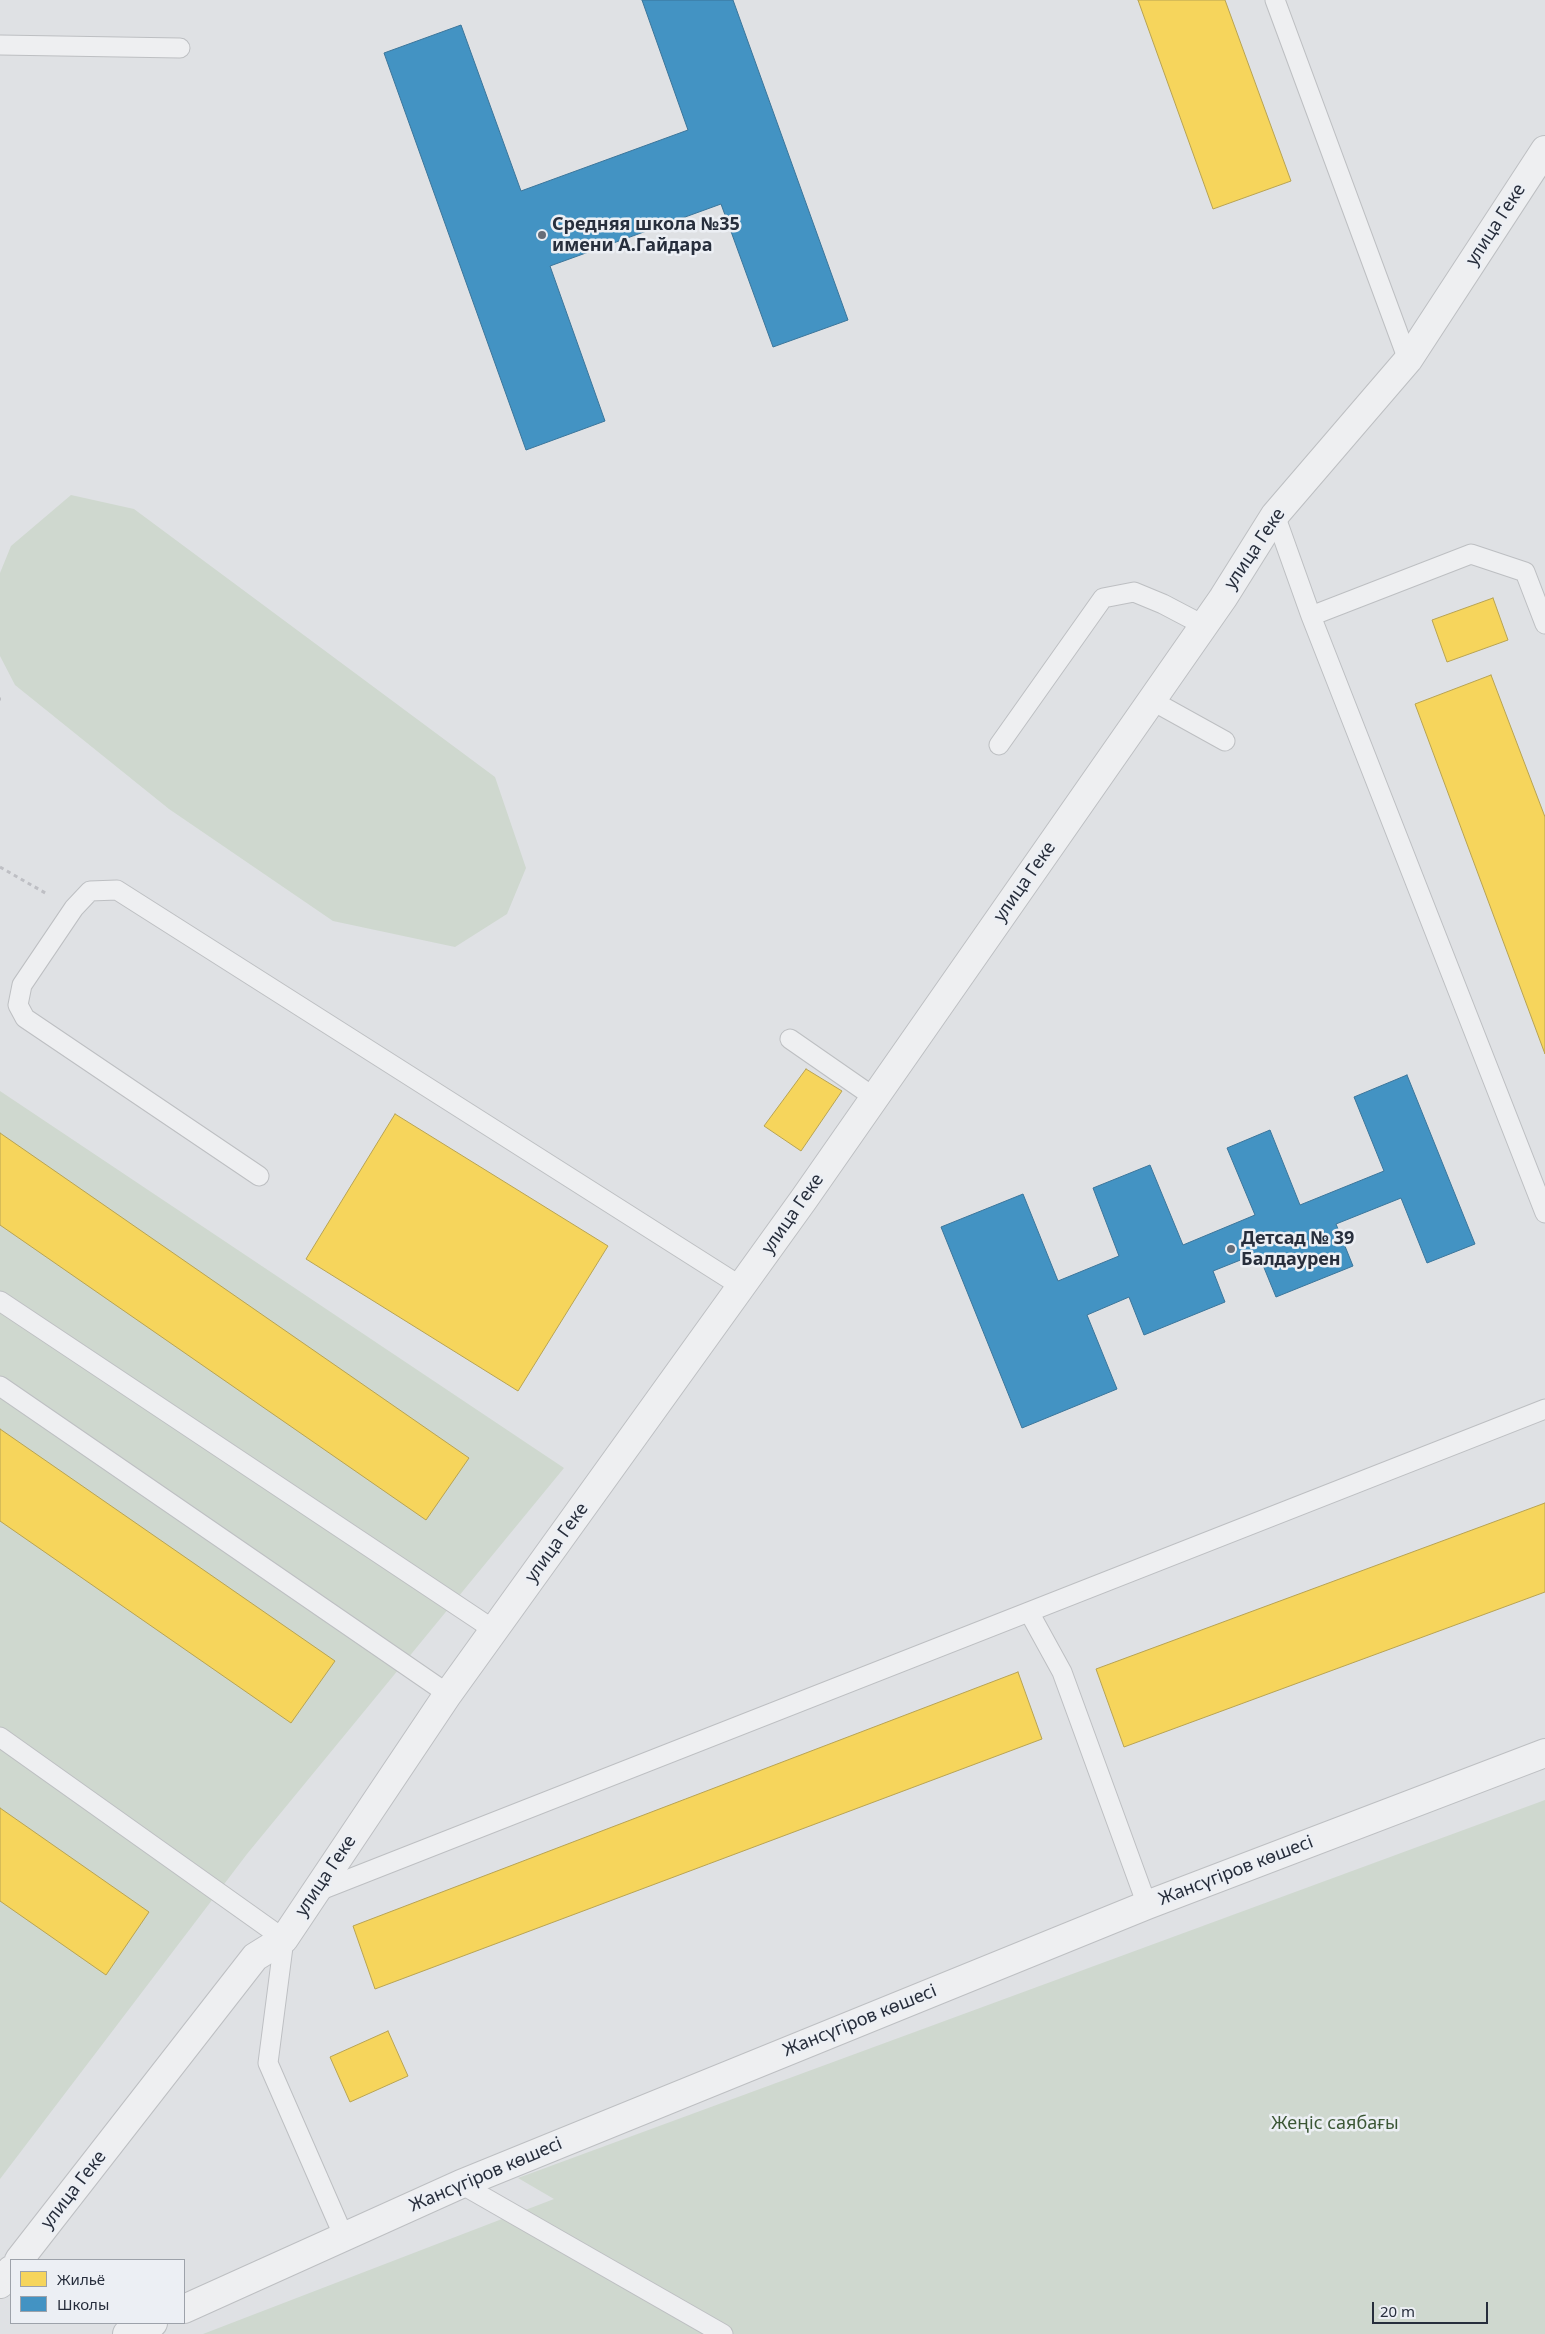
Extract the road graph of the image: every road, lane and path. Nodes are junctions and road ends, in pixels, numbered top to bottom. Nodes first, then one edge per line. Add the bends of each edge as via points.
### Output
1 (1275, 0) edge
2 (0, 45) edge
3 (180, 48) dead end
4 (1545, 150) edge
5 (1408, 360) junction
6 (1275, 515) junction
7 (1311, 616) junction
8 (1545, 624) edge
9 (1203, 625) junction
10 (1151, 700) junction
11 (1225, 742) dead end
12 (999, 745) dead end
13 (0, 868) edge
14 (74, 908) junction
15 (790, 1039) dead end
16 (875, 1098) junction
17 (259, 1176) dead end
18 (1545, 1213) edge
19 (742, 1287) junction
20 (0, 1300) edge
21 (0, 1386) edge
22 (1545, 1408) edge
23 (1029, 1612) junction
24 (494, 1630) junction
25 (448, 1694) junction
26 (0, 1737) edge
27 (1545, 1753) edge
28 (316, 1892) junction
29 (1147, 1905) junction
30 (284, 1939) junction
31 (461, 2184) junction
32 (344, 2238) junction
33 (20, 2259) edge
34 (10, 2271) edge
35 (0, 2284) edge
36 (185, 2309) edge
37 (151, 2324) edge
38 (127, 2334) edge
39 (723, 2334) edge

1 - 5 lane
2 - 3 lane
4 - 5 street, улица Геке
5 - 6 street, улица Геке
6 - 7 lane
6 - 9 street, улица Геке
7 - 8 lane via 1472,554 1525,572
7 - 18 lane
9 - 10 street, улица Геке
9 - 12 lane via 1134,592 1103,598
10 - 11 lane
10 - 16 street, улица Геке
13 - 14 path
14 - 17 lane via 22,986 18,1005 25,1018
14 - 19 lane via 90,890 117,890
15 - 16 lane
16 - 19 street, улица Геке
19 - 24 street, улица Геке
20 - 24 lane
21 - 25 lane
22 - 23 lane
23 - 28 lane
23 - 29 lane via 1062,1672
24 - 25 street, улица Геке
25 - 28 street, улица Геке
26 - 30 lane
27 - 29 street, Жансүгіров көшесі
28 - 30 street, улица Геке
29 - 31 street, Жансүгіров көшесі
30 - 32 lane via 268,2063
30 - 33 street, улица Геке via 255,1957
31 - 32 street, Жансүгіров көшесі
31 - 39 lane
32 - 36 street, Жансүгіров көшесі
34 - 35 street
37 - 38 street

